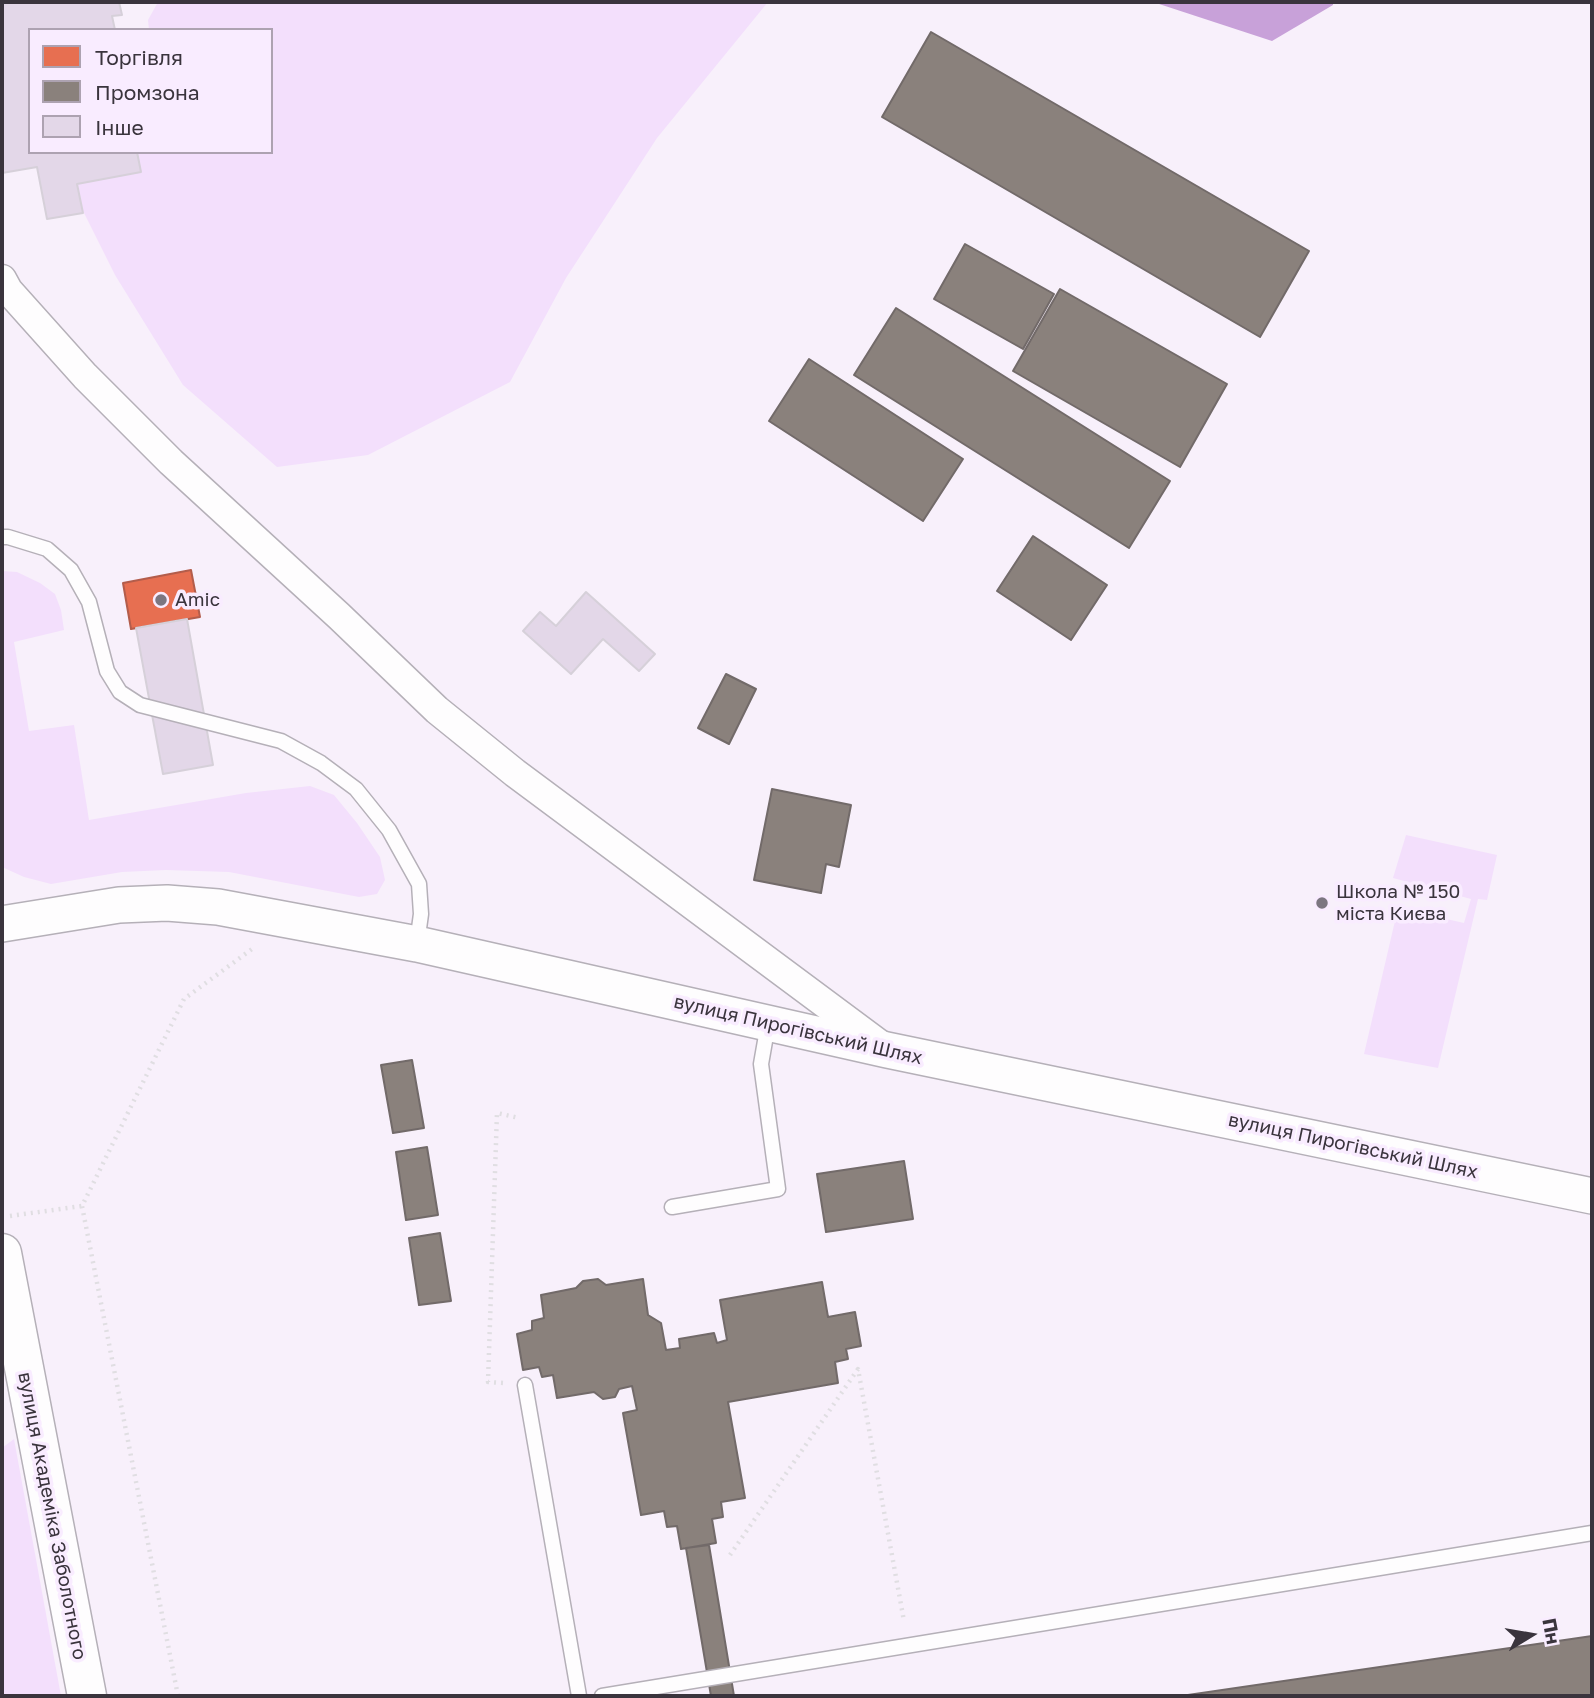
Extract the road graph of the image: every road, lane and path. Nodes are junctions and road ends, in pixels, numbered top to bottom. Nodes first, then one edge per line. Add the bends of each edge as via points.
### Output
1 (2, 279) edge
2 (2, 537) edge
3 (290, 920) junction
4 (2, 925) edge
5 (417, 944) junction
6 (768, 1023) junction
7 (887, 1050) junction
8 (519, 1118) dead end
9 (1592, 1196) edge
10 (82, 1206) junction
11 (672, 1207) dead end
12 (2, 1217) edge
13 (2, 1253) edge
14 (20, 1352) junction
15 (2, 1384) edge
16 (525, 1385) joint
17 (1592, 1533) edge
18 (730, 1555) dead end
19 (909, 1646) junction
20 (87, 1696) edge
21 (178, 1696) edge
22 (579, 1696) edge
23 (602, 1696) edge

1 - 7 street via 85,376 437,710 526,782
2 - 5 lane via 47,550 71,570 89,602 107,671 120,692 140,705 281,741 356,789 389,830 419,884
3 - 4 street, вулиця Пирогівський Шлях via 218,906 167,903 119,905
3 - 5 street, вулиця Пирогівський Шлях
3 - 10 path via 184,999
5 - 6 street, вулиця Пирогівський Шлях
6 - 7 street, вулиця Пирогівський Шлях
6 - 11 lane via 761,1064 778,1189
7 - 9 street, вулиця Пирогівський Шлях
8 - 16 path via 497,1113 488,1381
10 - 12 path
10 - 21 path
13 - 14 highway, вулиця Академіка Заболотного
14 - 15 highway
14 - 20 highway, вулиця Академіка Заболотного
16 - 22 lane
17 - 19 lane
18 - 19 path via 858,1369
19 - 23 lane

